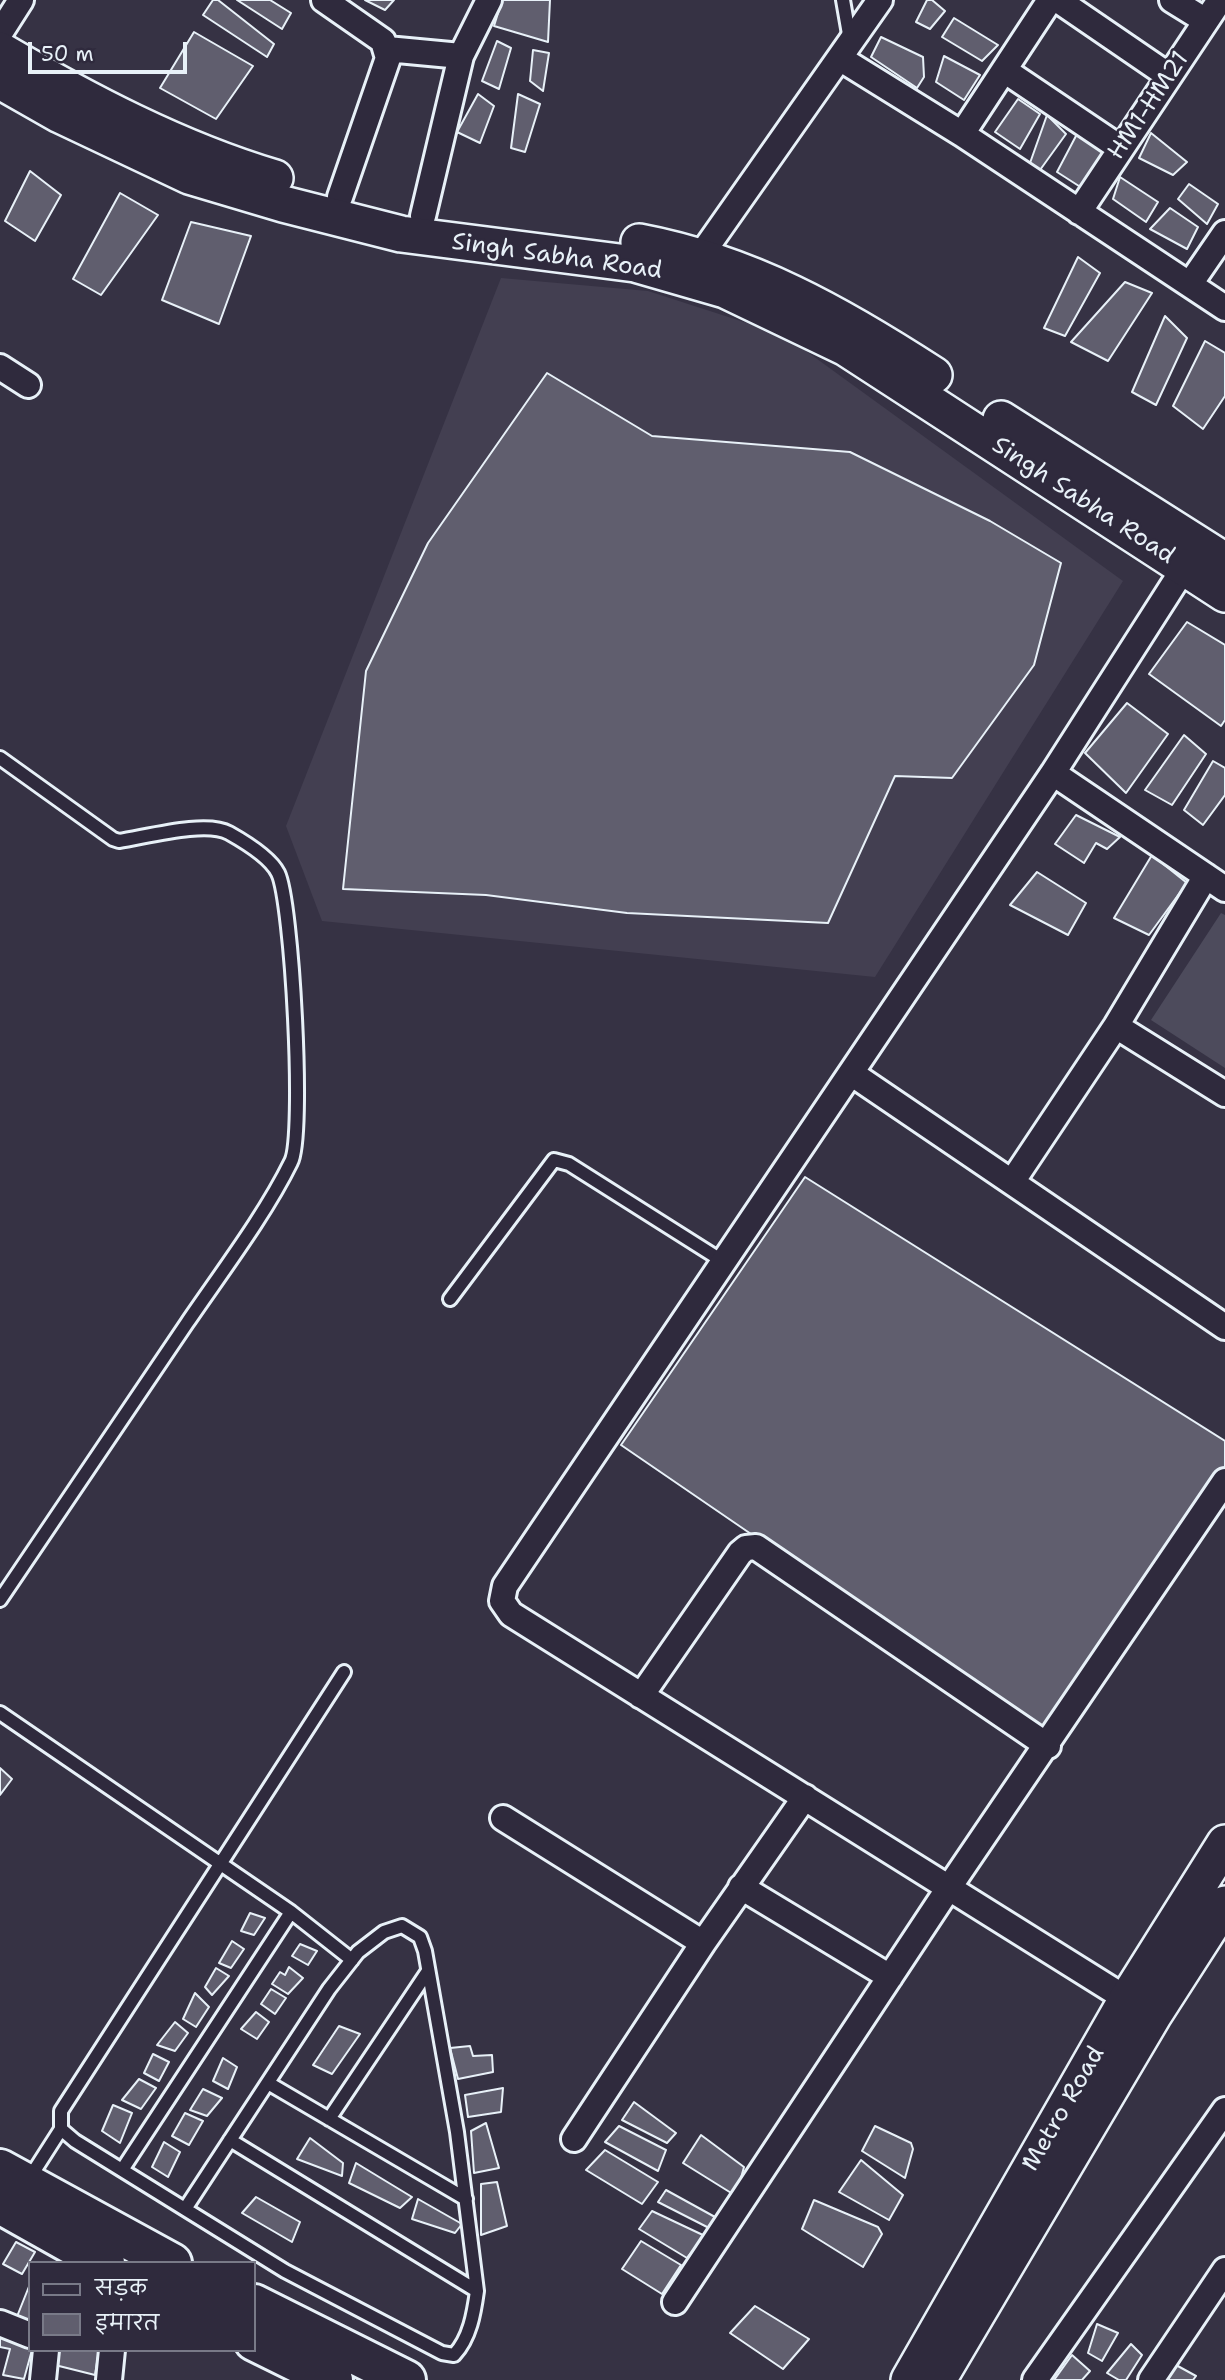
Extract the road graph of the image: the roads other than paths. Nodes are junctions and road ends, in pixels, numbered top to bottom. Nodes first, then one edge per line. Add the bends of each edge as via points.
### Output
1 (21, 0) edge
2 (324, 0) edge
3 (489, 0) edge
4 (843, 0) edge
5 (880, 0) edge
6 (1050, 0) edge
7 (1058, 0) edge
8 (1172, 0) edge
9 (1220, 0) edge
10 (1206, 21) junction
11 (0, 33) edge
12 (387, 49) junction
13 (0, 50) edge
14 (846, 51) junction
15 (461, 56) junction
16 (1004, 70) junction
17 (1169, 76) junction
18 (0, 81) edge
19 (962, 134) junction
20 (1120, 148) junction
21 (336, 208) junction
22 (1079, 212) junction
23 (423, 216) junction
24 (1225, 233) edge
25 (701, 255) junction
26 (1190, 284) junction
27 (1225, 308) edge
28 (0, 367) edge
29 (28, 385) dead end
30 (1202, 558) edge
31 (1225, 594) edge
32 (0, 758) edge
33 (1053, 773) junction
34 (1216, 883) edge
35 (1116, 1026) junction
36 (851, 1073) junction
37 (1225, 1094) edge
38 (1012, 1182) junction
39 (724, 1262) junction
40 (450, 1299) dead end
41 (1225, 1327) edge
42 (1225, 1481) edge
43 (0, 1600) edge
44 (344, 1672) dead end
45 (641, 1696) junction
46 (0, 1713) edge
47 (1048, 1746) junction
48 (805, 1797) junction
49 (503, 1818) dead end
50 (1225, 1843) edge
51 (218, 1863) junction
52 (950, 1886) junction
53 (741, 1887) junction
54 (1225, 1904) edge
55 (291, 1912) junction
56 (703, 1943) junction
57 (352, 1960) junction
58 (428, 1972) junction
59 (890, 1977) junction
60 (1140, 2007) junction
61 (268, 2083) junction
62 (1225, 2110) edge
63 (329, 2119) junction
64 (61, 2129) junction
65 (573, 2139) dead end
66 (230, 2140) junction
67 (122, 2170) junction
68 (9, 2185) edge
69 (466, 2199) junction
70 (185, 2209) junction
71 (58, 2251) edge
72 (97, 2261) edge
73 (168, 2261) edge
74 (1225, 2270) edge
75 (477, 2291) junction
76 (675, 2302) dead end
77 (256, 2305) edge
78 (0, 2323) edge
79 (28, 2334) edge
80 (256, 2342) edge
81 (46, 2352) edge
82 (112, 2352) edge
83 (43, 2380) edge
84 (109, 2380) edge
85 (333, 2380) edge
86 (407, 2380) edge
87 (909, 2380) edge
88 (938, 2380) edge
89 (1035, 2380) edge
90 (1151, 2380) edge

1 - 11 street
2 - 12 street via 373,32
3 - 15 street
4 - 14 lane
5 - 14 street
6 - 16 street
7 - 17 street
8 - 10 street
9 - 10 street, HM1-HM21
10 - 17 street, HM1-HM21
12 - 15 street
12 - 21 street via 386,68
13 - 21 street, Singh Sabha Road via 179,144
14 - 19 street
14 - 25 street
15 - 23 street
16 - 19 street
16 - 20 street
17 - 20 street, HM1-HM21
18 - 21 street, Singh Sabha Road via 189,176
19 - 22 street
20 - 22 street, HM1-HM21
21 - 23 street, Singh Sabha Road via 371,207
21 - 30 street, Singh Sabha Road via 444,241 635,264 726,290 866,361
22 - 26 street
23 - 25 street, Singh Sabha Road via 542,227
24 - 26 street
25 - 30 street, Singh Sabha Road via 861,328
26 - 27 street
28 - 29 street
30 - 31 street, Singh Sabha Road
30 - 33 street
32 - 43 lane via 120,841 205,828 221,830 277,870 284,892 294,1018 297,1138 292,1162 228,1262
33 - 34 street
33 - 36 street
34 - 35 street
35 - 37 street
35 - 38 street
36 - 38 street
36 - 39 street
38 - 41 street
39 - 40 lane via 569,1164 554,1160
39 - 45 street via 503,1594 511,1614
42 - 47 street
44 - 51 lane
45 - 47 street via 740,1553 756,1547
45 - 48 street
46 - 51 lane
47 - 52 street
48 - 52 street
48 - 53 street
49 - 56 street
50 - 60 street, Metro Road
51 - 55 lane
51 - 64 lane via 61,2111
52 - 59 street
52 - 60 street
53 - 56 street
53 - 59 street
54 - 60 street, Metro Road
55 - 57 lane
55 - 67 lane
56 - 65 street
57 - 58 lane via 384,1932 401,1926 420,1937
57 - 61 lane
58 - 63 lane
58 - 69 lane
59 - 76 street
60 - 87 street, Metro Road
60 - 88 street, Metro Road
61 - 63 lane
61 - 66 lane
62 - 89 street
63 - 69 lane
64 - 67 lane
64 - 68 lane
66 - 70 lane
66 - 75 lane
67 - 70 lane
68 - 71 main road
68 - 73 main road
69 - 75 lane
70 - 75 lane via 285,2271 446,2355 461,2347 474,2316
71 - 72 main road
74 - 90 street
77 - 86 main road
78 - 79 street
80 - 85 main road
81 - 83 street
82 - 84 street

